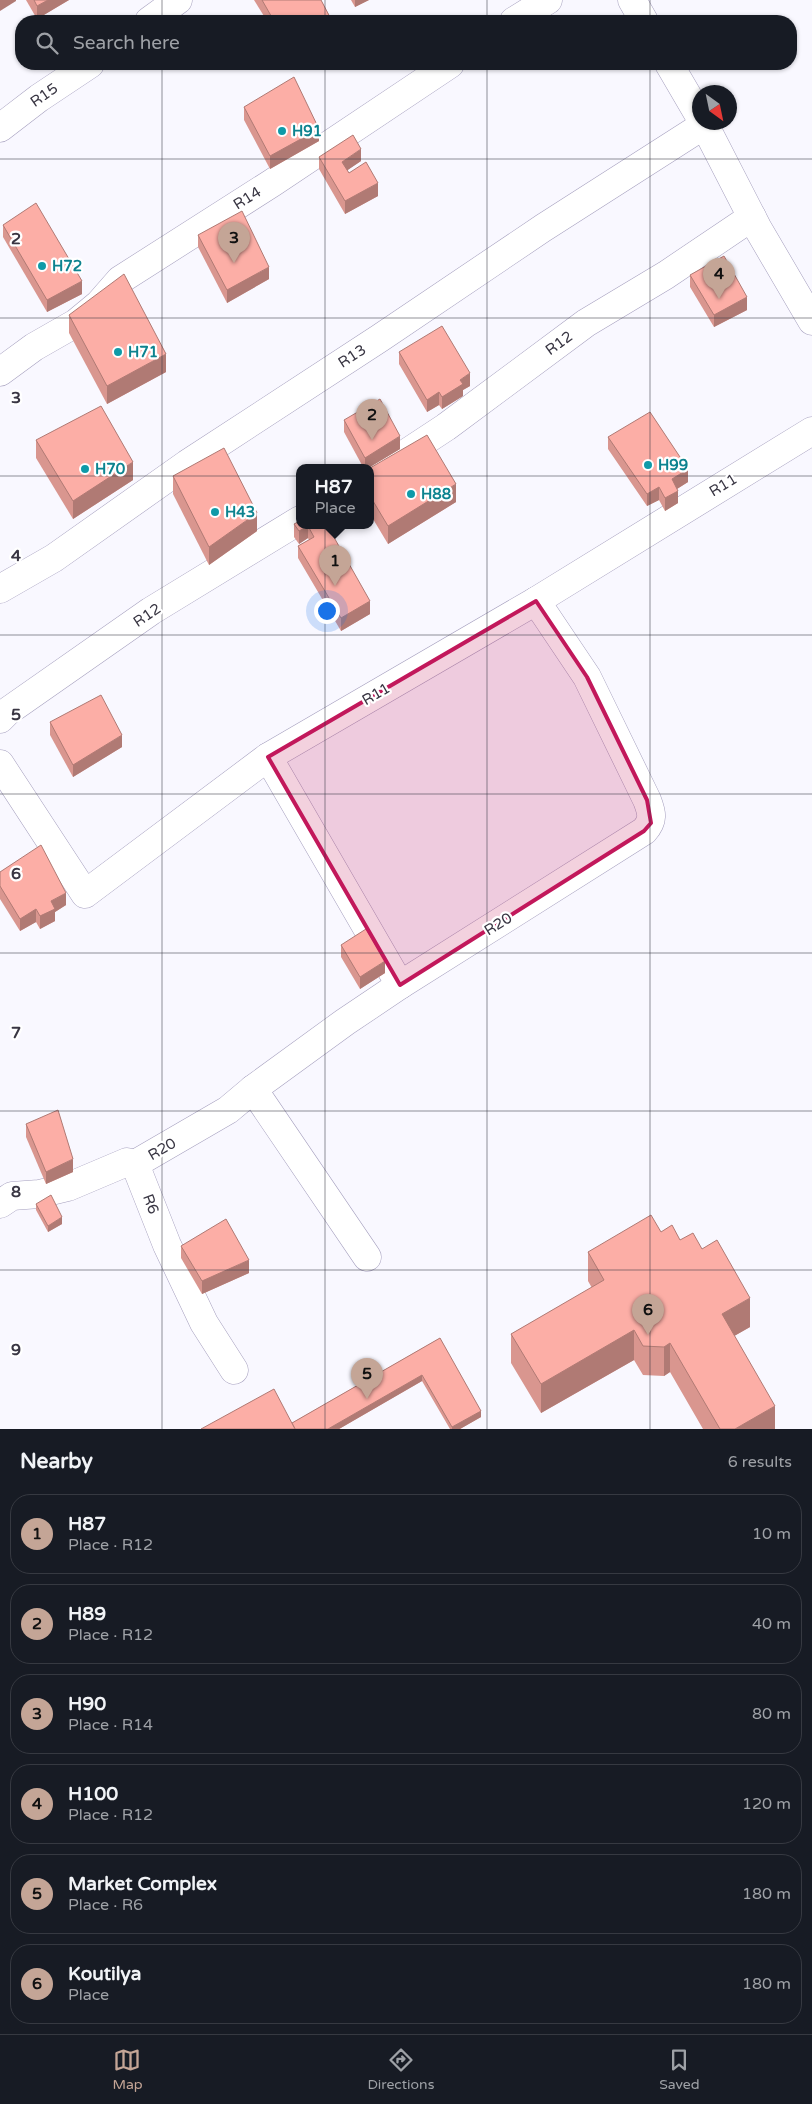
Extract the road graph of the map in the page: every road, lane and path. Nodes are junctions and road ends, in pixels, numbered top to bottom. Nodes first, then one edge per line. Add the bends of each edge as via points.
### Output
1 (178, 0) edge
2 (548, 0) edge
3 (632, 0) edge
4 (157, 15) edge
5 (524, 15) edge
6 (641, 15) edge
7 (81, 70) edge
8 (441, 70) edge
9 (672, 70) edge
10 (692, 105) edge
11 (0, 128) edge
12 (692, 129) edge
13 (706, 130) edge
14 (752, 217) junction
15 (812, 321) edge
16 (0, 372) edge
17 (812, 431) edge
18 (374, 474) edge
19 (296, 522) edge
20 (0, 589) edge
21 (536, 600) junction
22 (0, 719) edge
23 (268, 756) junction
24 (0, 764) edge
25 (400, 985) junction
26 (253, 1089) junction
27 (134, 1164) junction
28 (0, 1204) edge
29 (367, 1257) dead end
30 (234, 1370) dead end

1 - 4 street
2 - 5 street
3 - 6 street
7 - 11 street, R15
8 - 16 street, R14 via 120,280 76,323 34,347
9 - 10 street
12 - 20 street, R13 via 187,464 54,558
13 - 14 street
14 - 15 street
14 - 18 street, R12 via 586,324 446,427
17 - 21 street, R11
19 - 22 street, R12 via 151,611
21 - 23 street, R11
21 - 25 street, R20 via 587,677 647,800 652,813 651,822 644,831
23 - 24 street, R11 via 85,894
23 - 25 street
25 - 26 street, R20
26 - 27 street, R20 via 228,1110
26 - 29 street
27 - 28 street via 127,1162 39,1194 12,1196
27 - 30 street, R6 via 163,1237 204,1323

